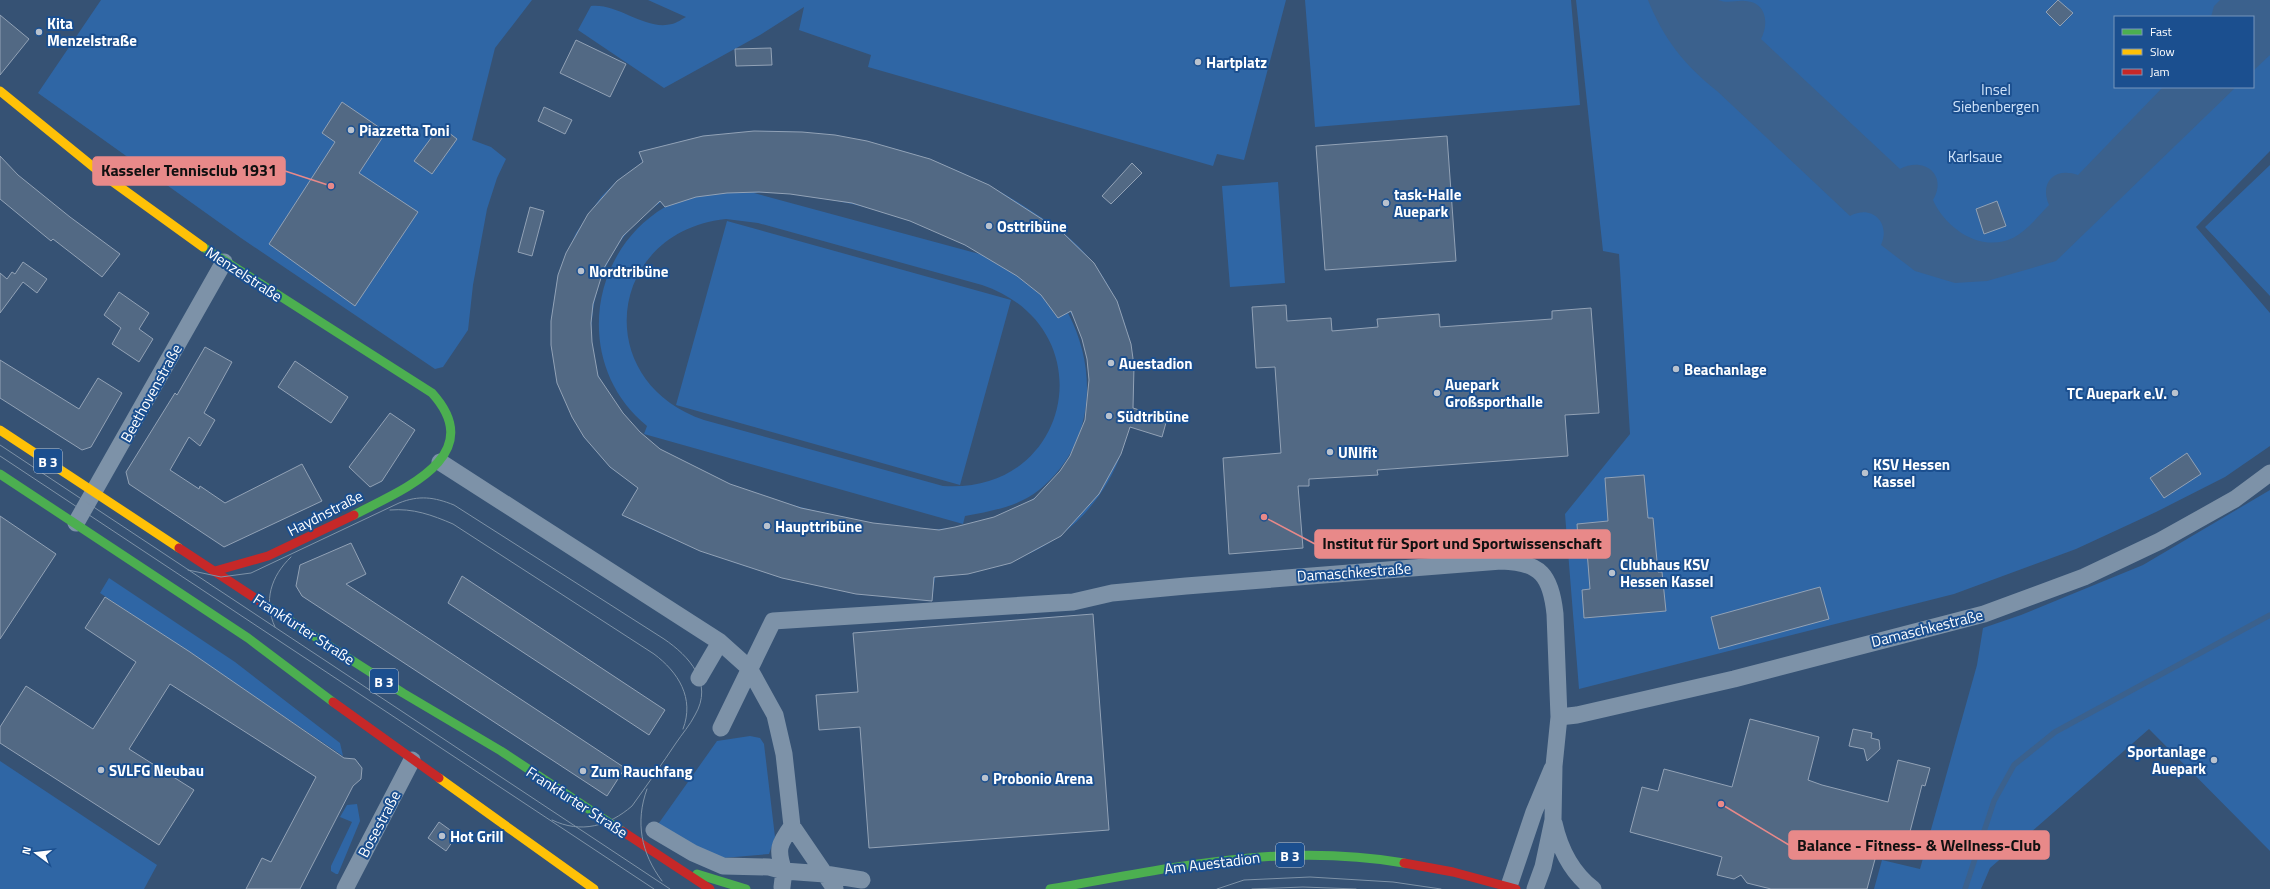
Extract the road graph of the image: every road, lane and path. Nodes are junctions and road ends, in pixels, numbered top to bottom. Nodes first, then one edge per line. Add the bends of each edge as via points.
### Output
1 (0, 92) edge
2 (224, 262) junction
3 (0, 430) edge
4 (442, 464) junction
5 (2270, 473) edge
6 (0, 474) edge
7 (95, 492) junction
8 (76, 523) junction
9 (215, 571) junction
10 (720, 642) junction
11 (749, 668) junction
12 (699, 678) dead end
13 (1559, 717) junction
14 (721, 728) dead end
15 (412, 760) junction
16 (1554, 766) junction
17 (1553, 820) junction
18 (792, 826) junction
19 (654, 830) dead end
20 (675, 866) junction
21 (825, 874) junction
22 (783, 879) junction
23 (862, 880) dead end
24 (1511, 888) edge
25 (345, 889) edge
26 (594, 889) edge
27 (710, 889) edge
28 (746, 889) edge
29 (835, 889) edge
30 (1050, 889) edge
31 (1535, 889) edge
32 (1593, 889) edge

1 - 2 main road, Menzelstraße via 101,174
2 - 4 main road, Menzelstraße via 438,399 447,414 451,433
2 - 7 street, Beethovenstraße
3 - 7 main road, Frankfurter Straße / B 3
4 - 9 main road, Haydnstraße via 424,477 294,545 240,567
4 - 10 street
5 - 13 street, Damaschkestraße via 2235,499 2160,541 2084,577 1984,614 1734,679
6 - 8 main road, B 3
7 - 8 street, Beethovenstraße
7 - 9 main road, Frankfurter Straße / B 3
8 - 15 main road, B 3 via 271,654
9 - 20 main road, Frankfurter Straße / B 3 via 403,693 501,752
10 - 11 street
10 - 12 street
11 - 13 street, Damaschkestraße via 773,621 1073,602 1112,593 1329,573 1515,561 1539,571 1548,581 1553,597
11 - 14 street
11 - 18 street via 776,715 784,754
13 - 16 street, Damaschkestraße
15 - 25 street, Bosestraße
15 - 26 main road, B 3
16 - 17 street, Damaschkestraße
16 - 24 street, Damaschkestraße via 1534,812
17 - 31 street, Damaschkestraße via 1543,867
17 - 32 street via 1558,841 1574,872
18 - 21 street
18 - 22 street via 783,838 778,855
19 - 22 street via 693,853 723,866 763,867
20 - 27 main road, Frankfurter Straße / B 3
20 - 28 main road
21 - 22 street
21 - 23 street
21 - 29 street
24 - 30 main road, Am Auestadion / B 3 via 1429,866 1342,855 1257,856

